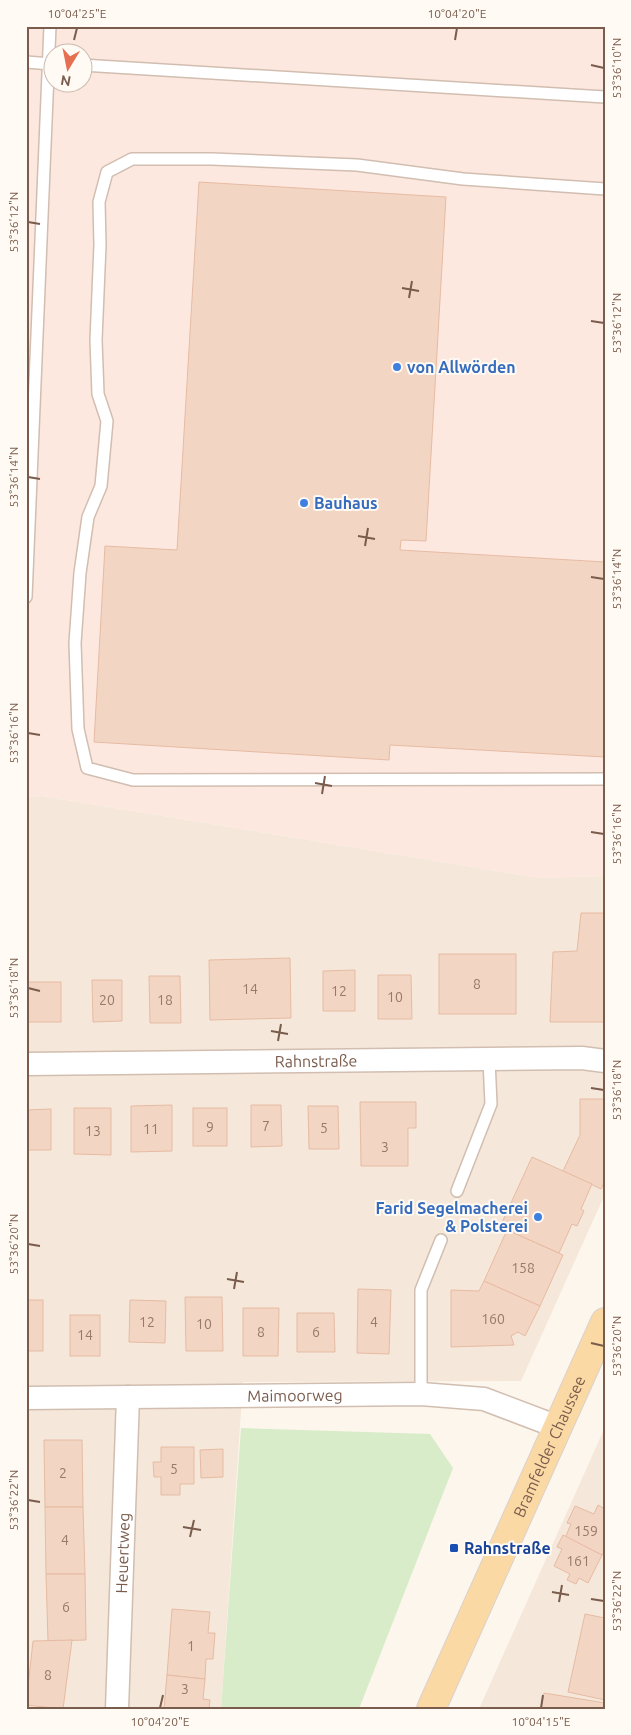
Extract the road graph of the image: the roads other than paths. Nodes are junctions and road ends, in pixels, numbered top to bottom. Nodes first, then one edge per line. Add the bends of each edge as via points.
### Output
1 (50, 26) edge
2 (50, 42) edge
3 (26, 62) edge
4 (42, 63) edge
5 (92, 66) edge
6 (49, 92) edge
7 (605, 97) edge
8 (605, 189) edge
9 (31, 392) edge
10 (26, 597) edge
11 (605, 779) edge
12 (489, 1060) junction
13 (605, 1061) edge
14 (26, 1064) edge
15 (457, 1191) dead end
16 (441, 1240) dead end
17 (605, 1322) edge
18 (421, 1394) junction
19 (128, 1397) junction
20 (26, 1398) edge
21 (558, 1427) junction
22 (117, 1709) edge
23 (431, 1709) edge

1 - 2 lane
3 - 4 lane
5 - 7 lane
6 - 9 lane
8 - 11 lane via 463,179 357,165 212,159 132,159 107,172 99,202 96,340 98,394 107,421 101,486 88,516 74,643 78,729 87,768 133,780
9 - 10 lane
12 - 13 street, Rahnstraße via 582,1058
12 - 14 street, Rahnstraße
12 - 15 lane via 491,1104
16 - 18 lane via 421,1290
17 - 21 main road, Bramfelder Chaussee
18 - 19 street, Maimoorweg
18 - 21 street, Maimoorweg via 484,1399
19 - 20 street, Maimoorweg
19 - 22 street, Heuertweg
21 - 23 main road, Bramfelder Chaussee

